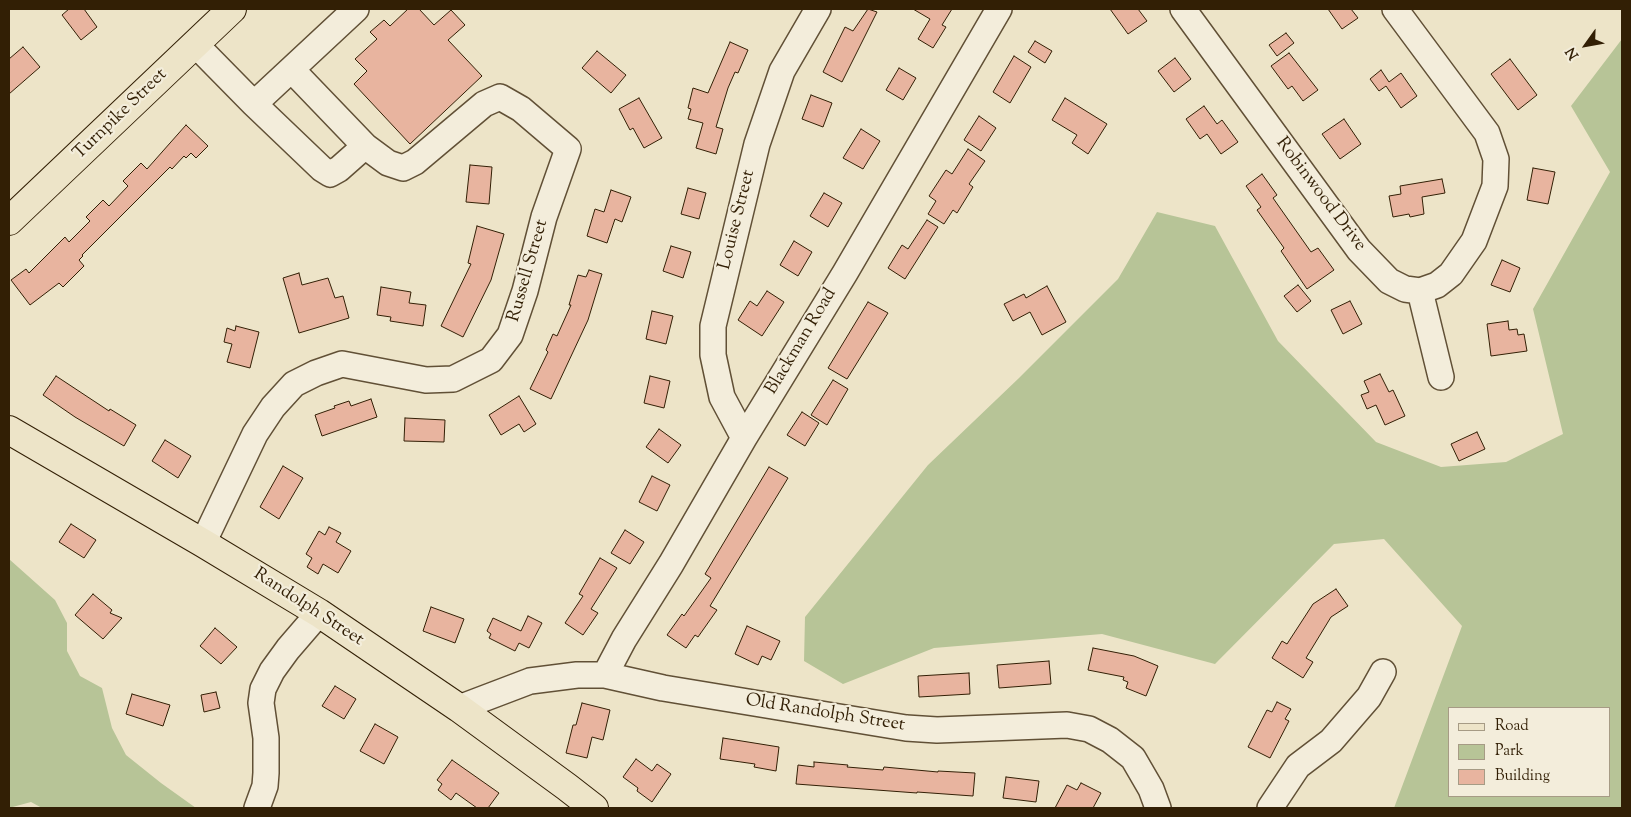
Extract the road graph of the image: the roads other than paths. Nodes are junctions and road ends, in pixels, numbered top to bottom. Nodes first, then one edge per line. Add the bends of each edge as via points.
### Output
1 (232, 9) edge
2 (356, 9) edge
3 (818, 9) edge
4 (999, 9) edge
5 (1183, 9) edge
6 (1395, 9) edge
7 (195, 44) junction
8 (292, 70) junction
9 (254, 104) junction
10 (365, 146) junction
11 (9, 221) edge
12 (1420, 291) junction
13 (1441, 377) dead end
14 (9, 430) edge
15 (744, 438) junction
16 (203, 542) junction
17 (319, 613) junction
18 (1383, 672) dead end
19 (605, 675) junction
20 (459, 708) junction
21 (257, 808) edge
22 (594, 808) edge
23 (1158, 808) edge
24 (1270, 808) edge

1 - 7 main road, Turnpike Street
2 - 8 street
3 - 15 street, Louise Street via 782,71 760,135 713,326 713,355 722,397
4 - 15 street, Blackman Road via 845,273
5 - 12 street, Robinwood Drive via 1359,250 1389,281 1405,290
6 - 12 street via 1487,133 1496,159 1495,186 1474,241 1451,274 1437,285
7 - 9 street
7 - 11 main road, Turnpike Street
8 - 9 street
8 - 10 street
9 - 10 street via 330,174
10 - 16 street, Russell Street via 388,163 403,168 416,162 484,104 500,97 521,109 568,149 544,217 510,335 491,360 453,378 426,380 342,364 294,384 255,434
12 - 13 street
14 - 16 main road, Randolph Street
15 - 19 street, Blackman Road
16 - 17 main road, Randolph Street
17 - 20 main road, Randolph Street
17 - 21 street via 283,656 263,689 266,773
18 - 24 street via 1369,697 1331,741 1298,766
19 - 20 street, Old Randolph Street via 530,681
19 - 23 street, Old Randolph Street via 663,688 906,728 937,730 1067,725 1089,730 1110,740 1133,758
20 - 22 main road, Randolph Street

